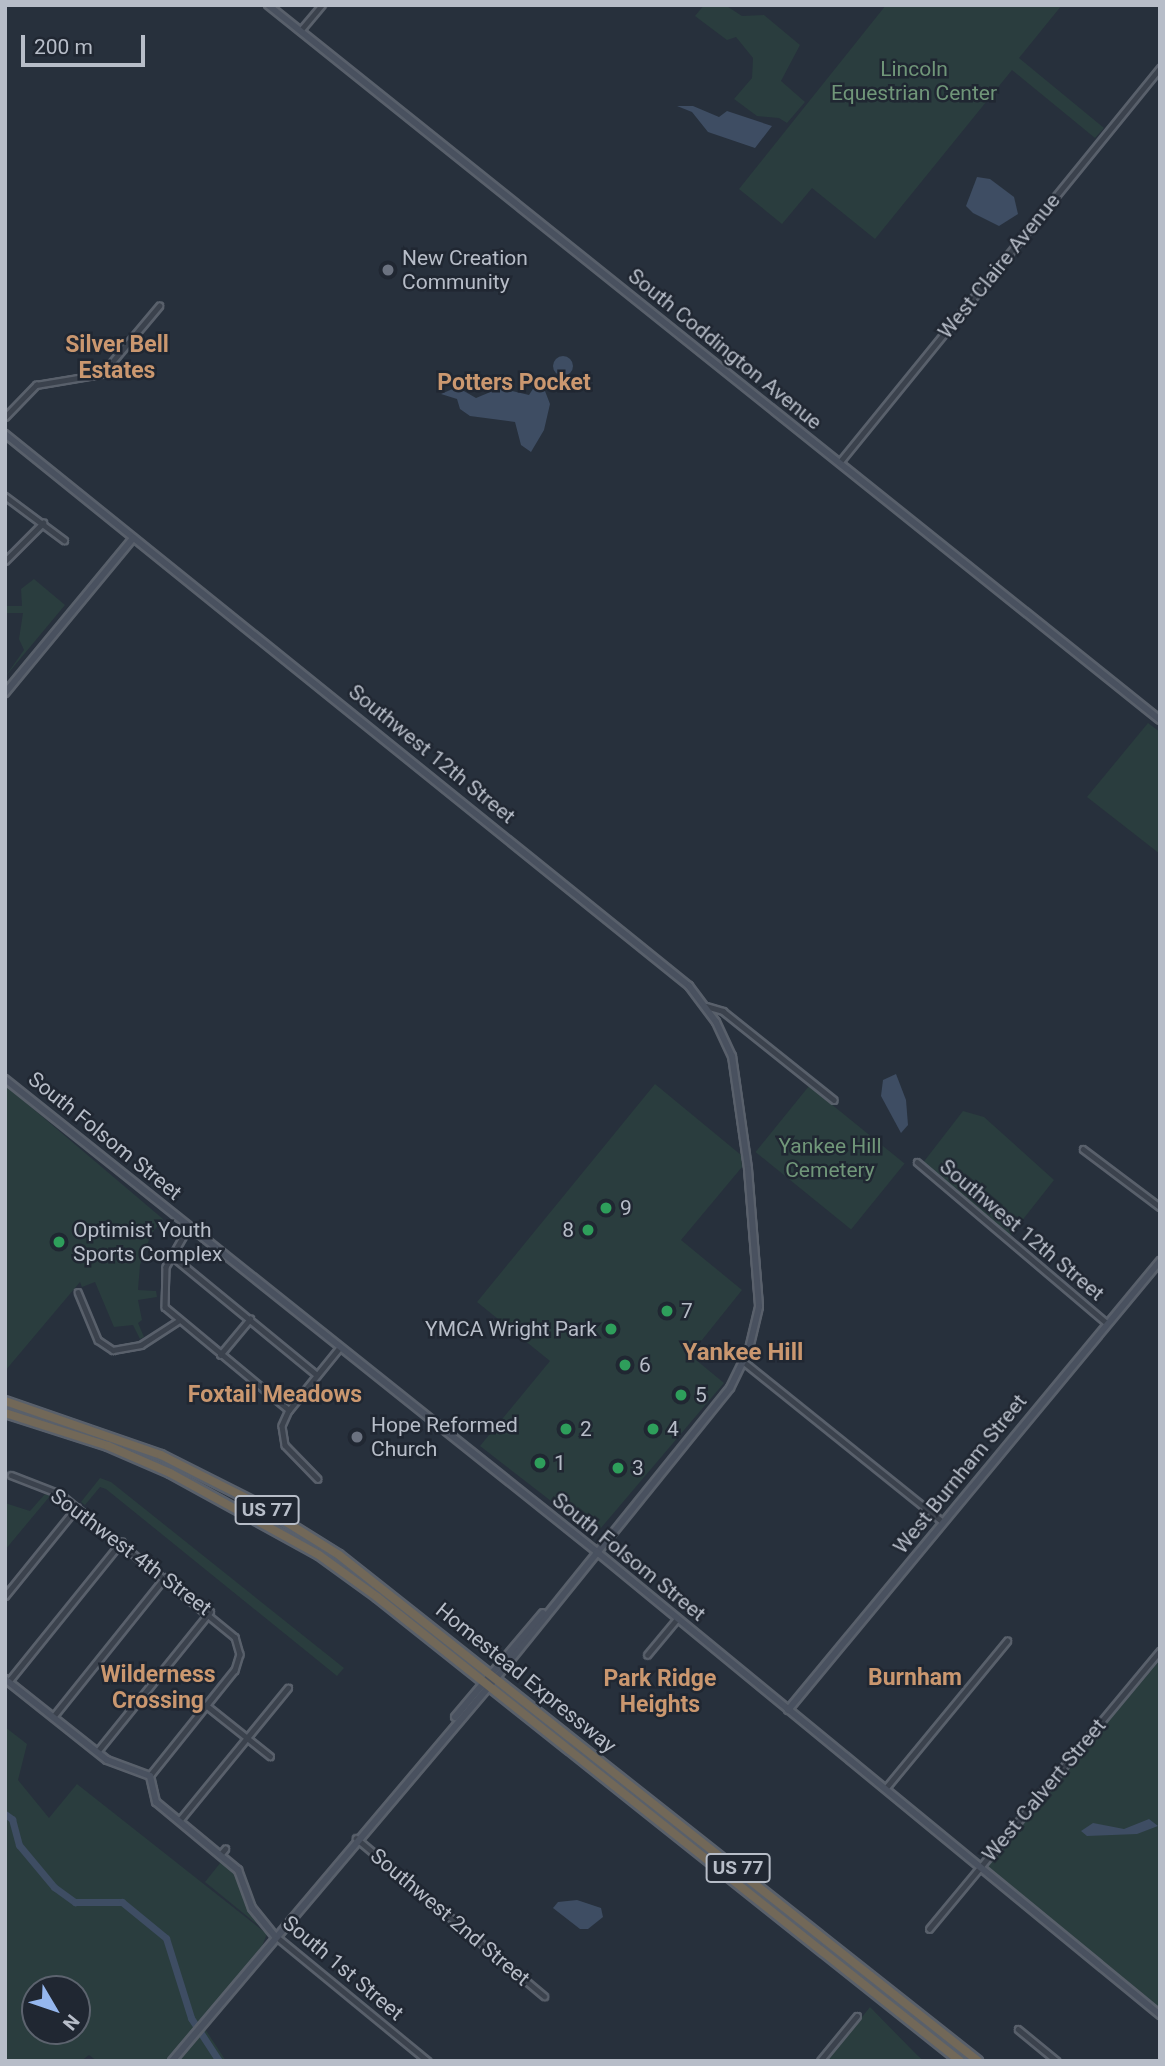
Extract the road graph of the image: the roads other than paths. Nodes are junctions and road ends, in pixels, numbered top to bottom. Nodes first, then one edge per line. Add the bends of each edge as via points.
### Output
1 (268, 5) edge
2 (322, 5) edge
3 (300, 31) junction
4 (1160, 68) edge
5 (159, 306) dead end
6 (5, 417) edge
7 (5, 434) edge
8 (839, 463) junction
9 (5, 496) edge
10 (43, 523) junction
11 (133, 537) junction
12 (64, 540) dead end
13 (5, 561) edge
14 (5, 694) edge
15 (1160, 720) edge
16 (706, 1006) junction
17 (5, 1079) edge
18 (834, 1100) dead end
19 (1083, 1149) dead end
20 (917, 1162) dead end
21 (1160, 1207) edge
22 (190, 1227) junction
23 (171, 1255) junction
24 (1160, 1261) edge
25 (78, 1292) dead end
26 (250, 1319) junction
27 (178, 1321) junction
28 (1107, 1323) junction
29 (340, 1347) junction
30 (220, 1355) junction
31 (744, 1362) junction
32 (317, 1375) junction
33 (5, 1401) edge
34 (289, 1410) junction
35 (5, 1413) edge
36 (11, 1475) dead end
37 (318, 1479) dead end
38 (77, 1507) junction
39 (943, 1522) junction
40 (121, 1542) junction
41 (597, 1552) junction
42 (166, 1577) junction
43 (5, 1596) edge
44 (210, 1612) junction
45 (677, 1619) junction
46 (1007, 1641) dead end
47 (1160, 1651) edge
48 (647, 1655) dead end
49 (494, 1675) junction
50 (7, 1680) edge
51 (486, 1683) junction
52 (288, 1688) dead end
53 (206, 1705) junction
54 (789, 1710) junction
55 (53, 1717) junction
56 (247, 1738) junction
57 (97, 1753) junction
58 (270, 1756) dead end
59 (150, 1776) junction
60 (885, 1789) junction
61 (179, 1822) junction
62 (356, 1838) junction
63 (980, 1867) junction
64 (929, 1928) dead end
65 (274, 1935) junction
66 (544, 1996) dead end
67 (1160, 2015) edge
68 (857, 2016) dead end
69 (1018, 2029) dead end
70 (172, 2061) edge
71 (428, 2061) edge
72 (820, 2061) edge
73 (960, 2061) edge
74 (978, 2061) edge
75 (1056, 2061) edge

1 - 3 street, South Coddington Avenue
2 - 3 street
3 - 8 street, South Coddington Avenue
4 - 8 street, West Claire Avenue
5 - 6 street via 101,375 40,383
7 - 11 street, Southwest 12th Street
8 - 15 street, South Coddington Avenue
9 - 10 street
10 - 12 street
10 - 13 street
11 - 14 street
11 - 16 street, Southwest 12th Street via 605,916 684,981
16 - 18 street, Southwest 12th Street via 723,1011
16 - 31 street via 729,1048 741,1100 759,1285 757,1318
17 - 22 street, South Folsom Street
19 - 21 street
20 - 28 street, Southwest 12th Street
22 - 23 street
22 - 29 street, South Folsom Street
23 - 26 street
23 - 27 street via 162,1298
24 - 28 street, West Burnham Street
25 - 27 street via 98,1340 113,1350 141,1345
26 - 30 street
26 - 32 street
27 - 30 street
28 - 39 street, West Burnham Street
29 - 32 street
29 - 41 street, South Folsom Street
30 - 34 street
31 - 39 street
31 - 41 street via 723,1397
32 - 34 street
33 - 49 highway, Homestead Expressway / US 77 via 126,1441 254,1502 348,1561
34 - 37 street via 282,1426 285,1445
35 - 51 highway, Homestead Expressway / US 77 via 140,1459 262,1520 349,1576
36 - 38 street, Southwest 4th Street via 60,1494
38 - 40 street, Southwest 4th Street
38 - 43 street
39 - 54 street, West Burnham Street
40 - 42 street, Southwest 4th Street
40 - 50 street
41 - 45 street, South Folsom Street
41 - 49 street
42 - 44 street, Southwest 4th Street
42 - 55 street
44 - 53 street, Southwest 4th Street via 239,1645 235,1670
44 - 57 street
45 - 48 street
45 - 54 street, South Folsom Street
46 - 60 street
47 - 63 street, West Calvert Street
49 - 51 street
49 - 74 highway, Homestead Expressway / US 77
50 - 55 street
51 - 62 street
51 - 73 highway, Homestead Expressway / US 77
52 - 56 street
53 - 56 street
53 - 59 street
54 - 60 street, South Folsom Street
55 - 57 street
56 - 58 street
56 - 61 street
57 - 59 street
59 - 61 street, South 1st Street via 156,1802
60 - 63 street, South Folsom Street
61 - 65 street, South 1st Street via 223,1852 238,1870 252,1908
62 - 65 street
62 - 66 street, Southwest 2nd Street
63 - 64 street, West Calvert Street
63 - 67 street, South Folsom Street
65 - 70 street
65 - 71 street, South 1st Street
68 - 72 street
69 - 75 street

